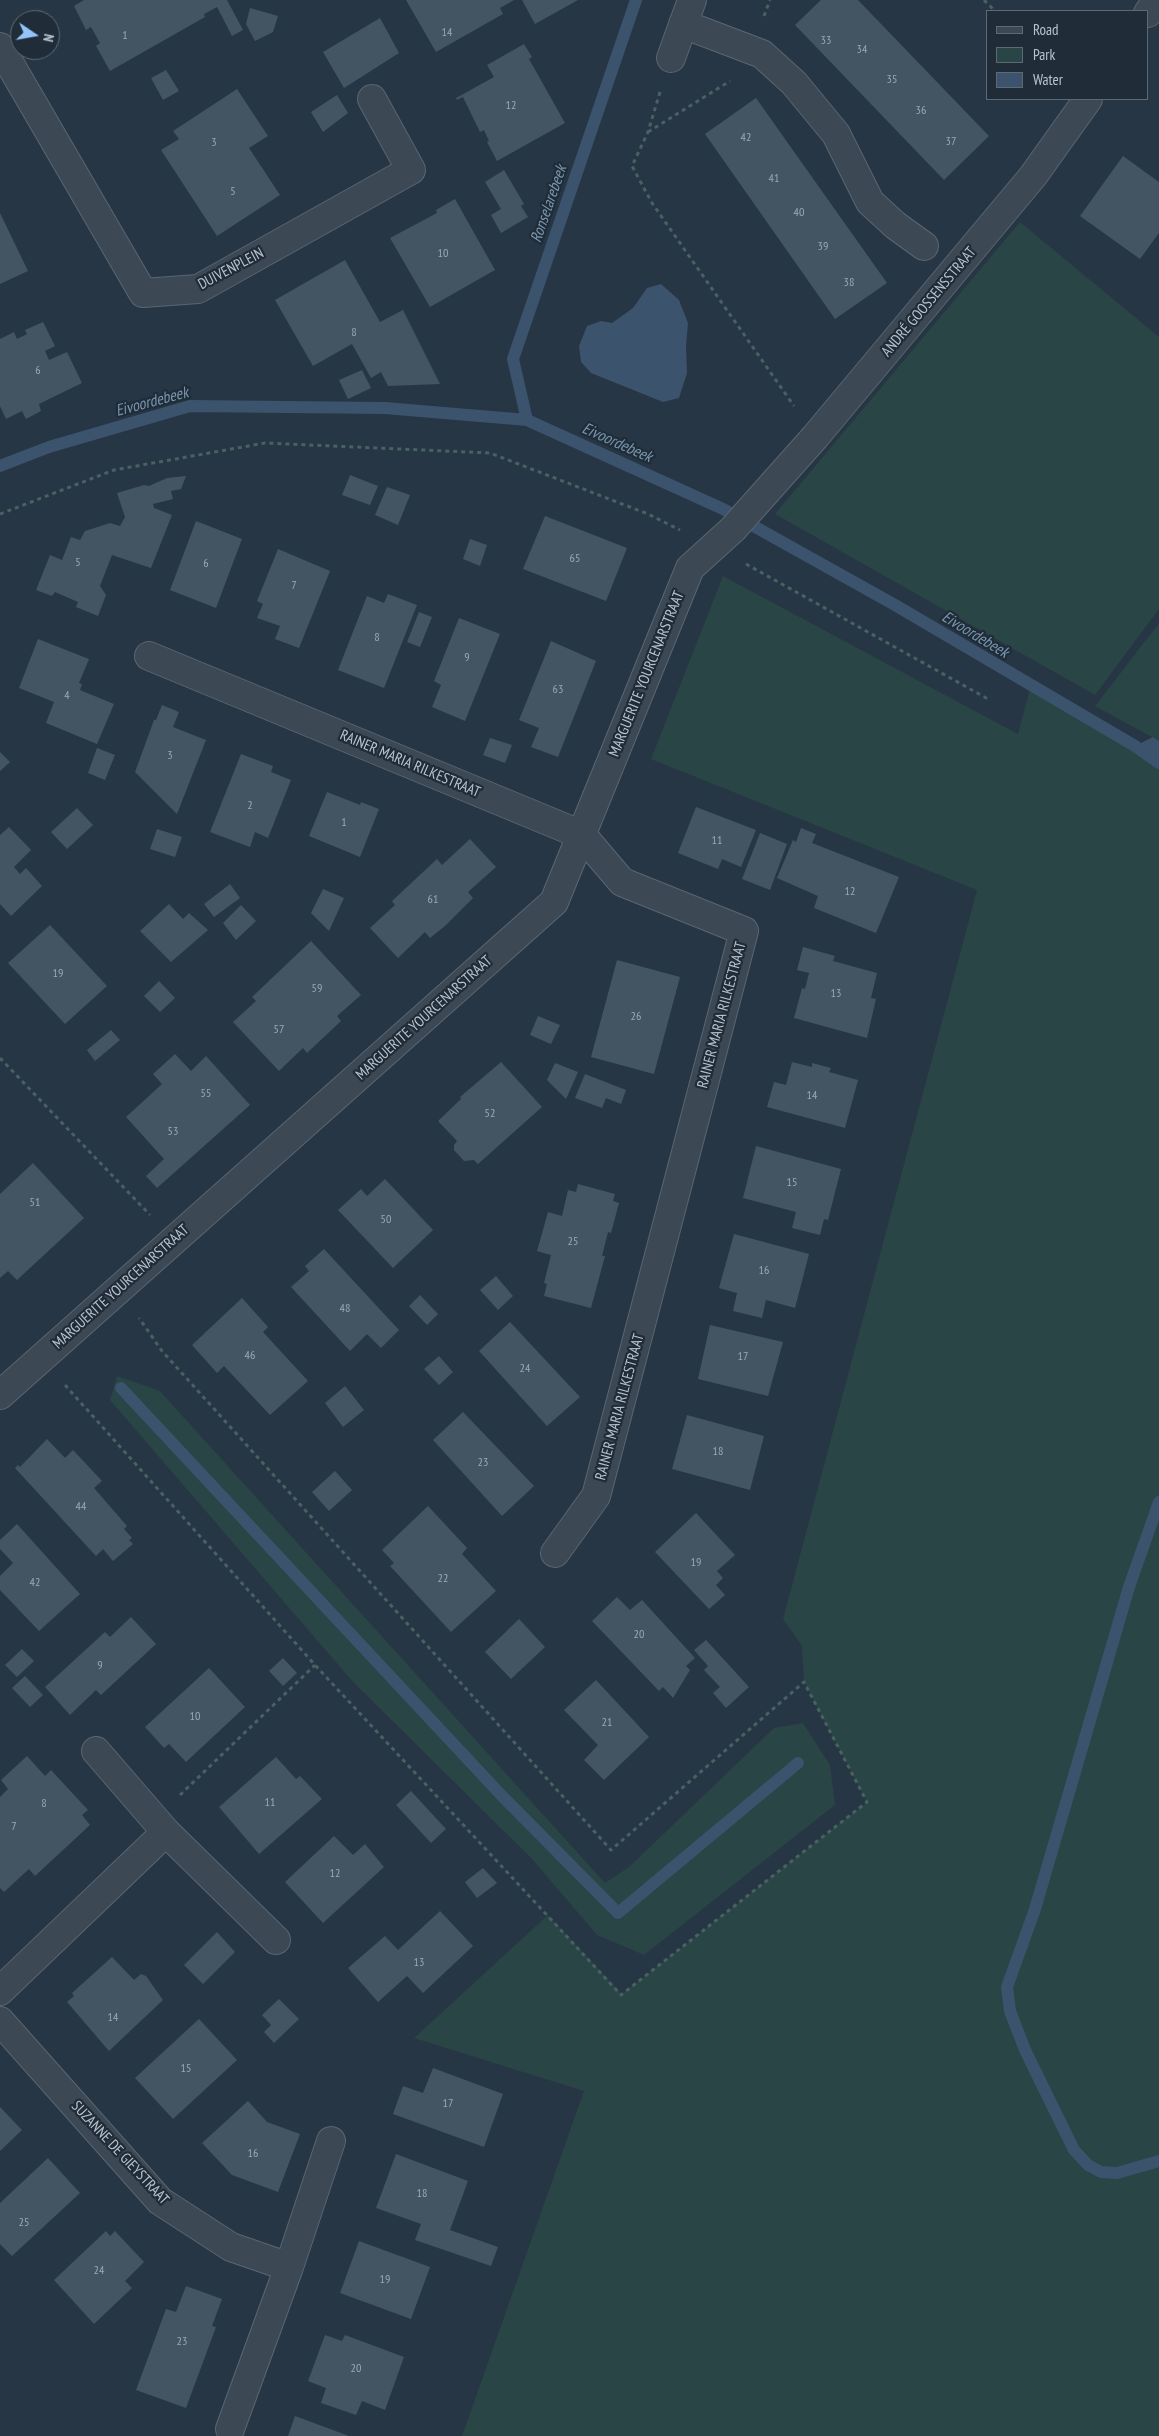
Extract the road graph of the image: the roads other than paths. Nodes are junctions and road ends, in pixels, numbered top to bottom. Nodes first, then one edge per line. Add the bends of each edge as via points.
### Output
1 (1157, 0) edge
2 (687, 12) edge
3 (1149, 12) edge
4 (0, 47) edge
5 (671, 58) road end
6 (372, 99) dead end
7 (1087, 100) edge
8 (924, 246) dead end
9 (760, 498) joint
10 (149, 656) dead end
11 (582, 835) junction
12 (0, 1395) edge
13 (555, 1553) dead end
14 (96, 1751) dead end
15 (160, 1825) junction
16 (276, 1940) dead end
17 (0, 1991) edge
18 (0, 2021) edge
19 (331, 2141) dead end
20 (289, 2267) junction
21 (230, 2429) dead end

1 - 3 street
2 - 5 street
2 - 8 street via 762,54 788,77 836,134 870,202 895,226
4 - 6 street, DUIVENPLEIN via 143,292 198,289 411,170
7 - 9 street, ANDRÉ GOOSSENSSTRAAT via 1034,176
9 - 11 street, MARGUERITE YOURCENARSTRAAT via 724,538 690,568
10 - 11 street, RAINER MARIA RILKESTRAAT
11 - 12 street, MARGUERITE YOURCENARSTRAAT via 554,902
11 - 13 street, RAINER MARIA RILKESTRAAT via 622,882 744,931 596,1496
14 - 15 street
15 - 16 street
15 - 17 street
18 - 20 street, SUZANNE DE GIEYSTRAAT via 160,2201 231,2246
19 - 20 street
20 - 21 street

